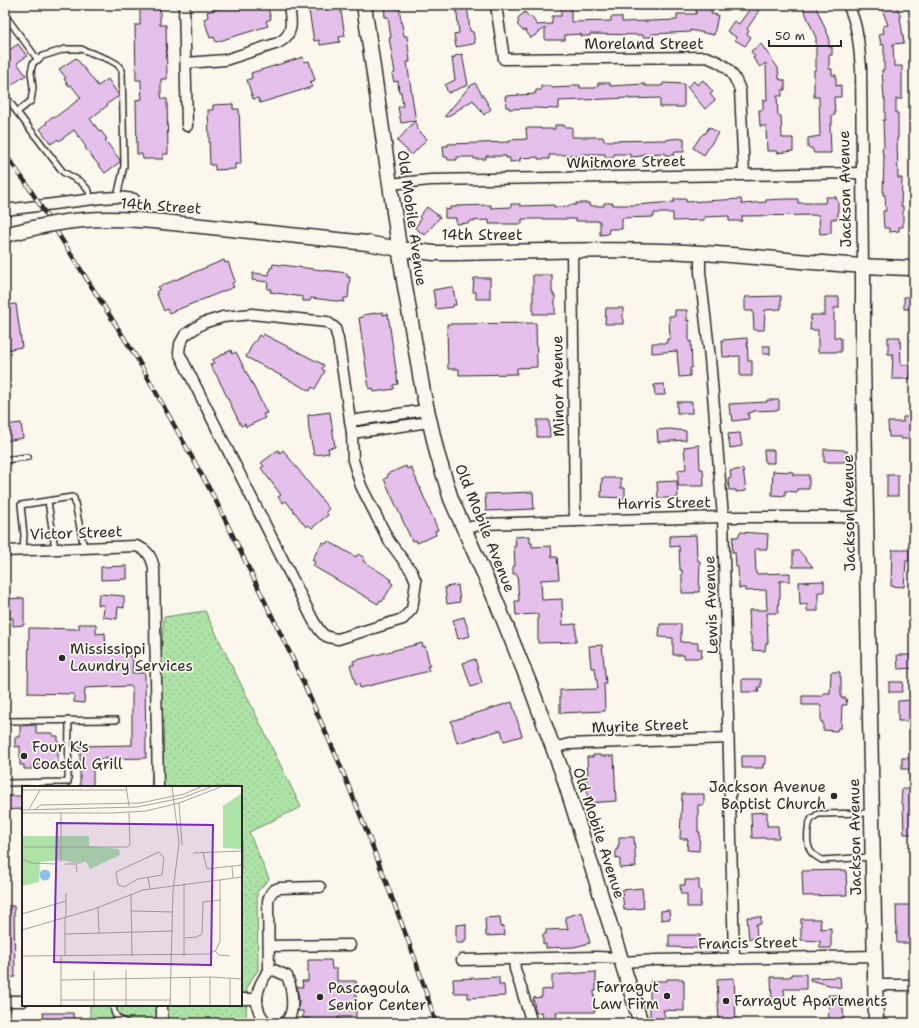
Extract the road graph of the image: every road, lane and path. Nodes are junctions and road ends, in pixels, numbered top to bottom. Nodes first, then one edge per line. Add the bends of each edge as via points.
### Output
1 (184, 5) edge
2 (289, 5) edge
3 (364, 5) edge
4 (496, 5) edge
5 (848, 5) edge
6 (5, 15) edge
7 (38, 60) junction
8 (186, 63) junction
9 (5, 95) edge
10 (18, 112) junction
11 (187, 126) dead end
12 (862, 173) junction
13 (744, 174) junction
14 (390, 184) junction
15 (117, 197) junction
16 (90, 199) junction
17 (134, 199) dead end
18 (5, 210) edge
19 (5, 235) edge
20 (399, 249) junction
21 (572, 251) junction
22 (700, 252) junction
23 (863, 266) junction
24 (914, 268) edge
25 (428, 416) junction
26 (350, 421) junction
27 (352, 433) junction
28 (28, 457) dead end
29 (5, 460) edge
30 (48, 501) junction
31 (723, 517) junction
32 (867, 517) junction
33 (575, 521) junction
34 (463, 529) junction
35 (84, 548) junction
36 (55, 549) junction
37 (22, 550) junction
38 (5, 551) edge
39 (69, 720) junction
40 (116, 720) dead end
41 (5, 721) edge
42 (728, 738) junction
43 (553, 748) junction
44 (5, 783) edge
45 (158, 786) edge
46 (872, 813) junction
47 (873, 857) junction
48 (320, 887) dead end
49 (350, 944) dead end
50 (269, 946) junction
51 (875, 956) junction
52 (514, 959) junction
53 (734, 959) junction
54 (462, 960) dead end
55 (621, 960) junction
56 (269, 971) junction
57 (875, 985) junction
58 (914, 985) edge
59 (242, 999) edge
60 (257, 999) junction
61 (6, 1001) edge
62 (22, 1001) edge
63 (113, 1006) edge
64 (162, 1006) edge
65 (6, 1023) edge
66 (127, 1023) edge
67 (162, 1023) edge
68 (267, 1023) edge
69 (284, 1023) edge
70 (532, 1023) edge
71 (640, 1023) edge
72 (876, 1023) edge

1 - 8 street
2 - 8 street via 290,33 284,40 225,60
3 - 14 street, Old Mobile Avenue
4 - 13 street, Moreland Street via 504,59 706,57 716,60 731,72 740,90
5 - 12 street, Jackson Avenue via 856,30 861,68
6 - 7 lane
7 - 10 lane via 33,64 31,72 31,101
7 - 15 lane via 65,49 81,49 118,64 122,70 124,166
8 - 11 street
9 - 10 lane
10 - 16 lane via 63,172 81,182 89,191
12 - 13 street, Whitmore Street
12 - 23 street, Jackson Avenue
13 - 14 street, Whitmore Street via 430,180
14 - 20 street, Old Mobile Avenue
15 - 16 street
15 - 17 street
16 - 18 street
19 - 20 street, 14th Street, bridge via 45,225 122,219 367,243
20 - 21 street, 14th Street via 434,252
20 - 25 street, Old Mobile Avenue
21 - 22 street, 14th Street
21 - 33 street, Minor Avenue
22 - 23 street, 14th Street
22 - 31 street, Lewis Avenue
23 - 24 street, 14th Street
23 - 32 street, Jackson Avenue
25 - 26 street
25 - 27 street
25 - 34 street, Old Mobile Avenue via 443,475
26 - 27 street
26 - 27 street via 338,339 335,328 327,322 252,314 223,317 203,323 185,335 180,344 179,353 313,620 328,638 338,639 402,619 412,609 416,582 412,572 389,541 361,486 353,460
28 - 29 lane
30 - 35 lane via 74,498
30 - 36 lane
30 - 37 lane via 20,506 24,535
31 - 32 street, Harris Street
31 - 33 street, Harris Street
31 - 42 street, Lewis Avenue
32 - 46 street, Jackson Avenue
33 - 34 street, Harris Street via 484,524
34 - 43 street, Old Mobile Avenue via 496,601
35 - 36 street, Victor Street
35 - 45 street, Victor Street via 136,546 150,556 154,569
36 - 37 street, Victor Street
37 - 38 street, Victor Street
39 - 40 lane
39 - 41 lane
39 - 44 lane via 68,782
42 - 43 street, Myrite Street via 569,744
42 - 53 street, Lewis Avenue
43 - 55 street, Old Mobile Avenue
46 - 47 street, Jackson Avenue
46 - 47 lane via 818,814 812,819 808,841 810,850 822,860
47 - 51 street, Jackson Avenue
48 - 50 street via 279,888 269,894
49 - 50 street
50 - 56 street
51 - 53 street, Francis Street
51 - 57 street, Jackson Avenue
52 - 54 street, Francis Street
52 - 55 street, Francis Street via 596,957
52 - 70 street
53 - 55 street, Francis Street
55 - 71 street, Old Mobile Avenue
56 - 60 street via 262,979
56 - 69 street via 274,970 287,976 291,985 291,1014
57 - 58 street
57 - 72 street, Jackson Avenue
59 - 60 street
60 - 68 street via 258,1009
61 - 62 street
61 - 65 lane
63 - 66 lane via 113,1012 118,1019
64 - 67 street

